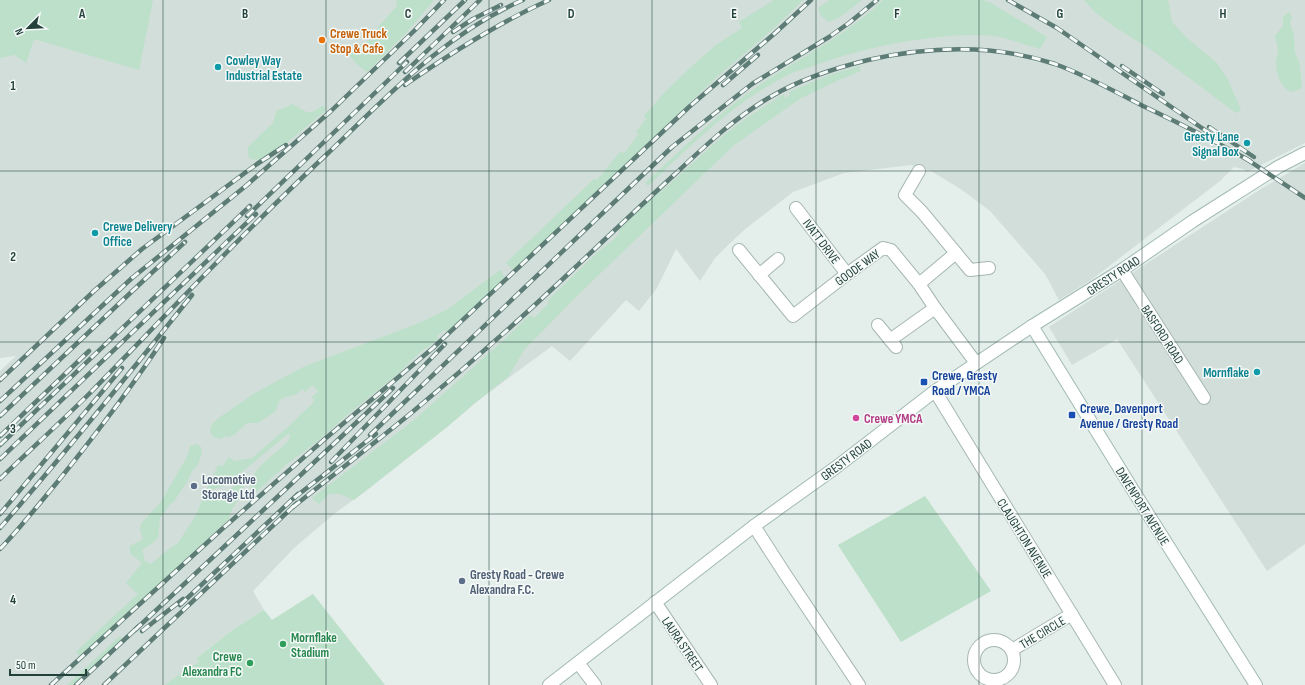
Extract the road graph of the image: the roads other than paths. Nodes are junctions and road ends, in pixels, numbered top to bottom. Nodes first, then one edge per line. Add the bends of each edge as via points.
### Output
1 (1305, 153) edge
2 (919, 171) dead end
3 (796, 208) dead end
4 (739, 250) dead end
5 (956, 253) junction
6 (778, 259) dead end
7 (989, 268) dead end
8 (1122, 270) junction
9 (847, 274) junction
10 (759, 275) junction
11 (919, 284) junction
12 (935, 308) junction
13 (878, 325) dead end
14 (1032, 326) junction
15 (976, 363) junction
16 (934, 391) junction
17 (1204, 398) dead end
18 (754, 526) junction
19 (655, 602) junction
20 (1072, 614) junction
21 (1012, 650) dead end
22 (578, 663) junction
23 (549, 685) edge
24 (595, 685) edge
25 (711, 685) edge
26 (859, 685) edge
27 (1115, 685) edge
28 (1256, 685) edge

1 - 8 street, GRESTY ROAD via 1255,181
2 - 5 street via 905,195
3 - 9 street, IVATT DRIVE
4 - 10 street, GOODE WAY
5 - 7 street via 970,270
5 - 11 street
6 - 10 street
8 - 14 street, GRESTY ROAD
8 - 17 street, BASFORD ROAD
9 - 10 street, GOODE WAY via 792,316
9 - 11 street, GOODE WAY via 883,248 891,250
11 - 12 street, GOODE WAY
12 - 13 street via 893,344
12 - 15 street, GOODE WAY
14 - 15 street, GRESTY ROAD
14 - 28 street, DAVENPORT AVENUE
15 - 16 street, GRESTY ROAD
16 - 18 street, GRESTY ROAD via 839,465
16 - 20 street, CLAUGHTON AVENUE
18 - 19 street, GRESTY ROAD
18 - 26 street
19 - 22 street, GRESTY ROAD
19 - 25 street, LAURA STREET
20 - 21 street, THE CIRCLE
20 - 27 street, CLAUGHTON AVENUE
22 - 23 street, GRESTY ROAD
22 - 24 street

